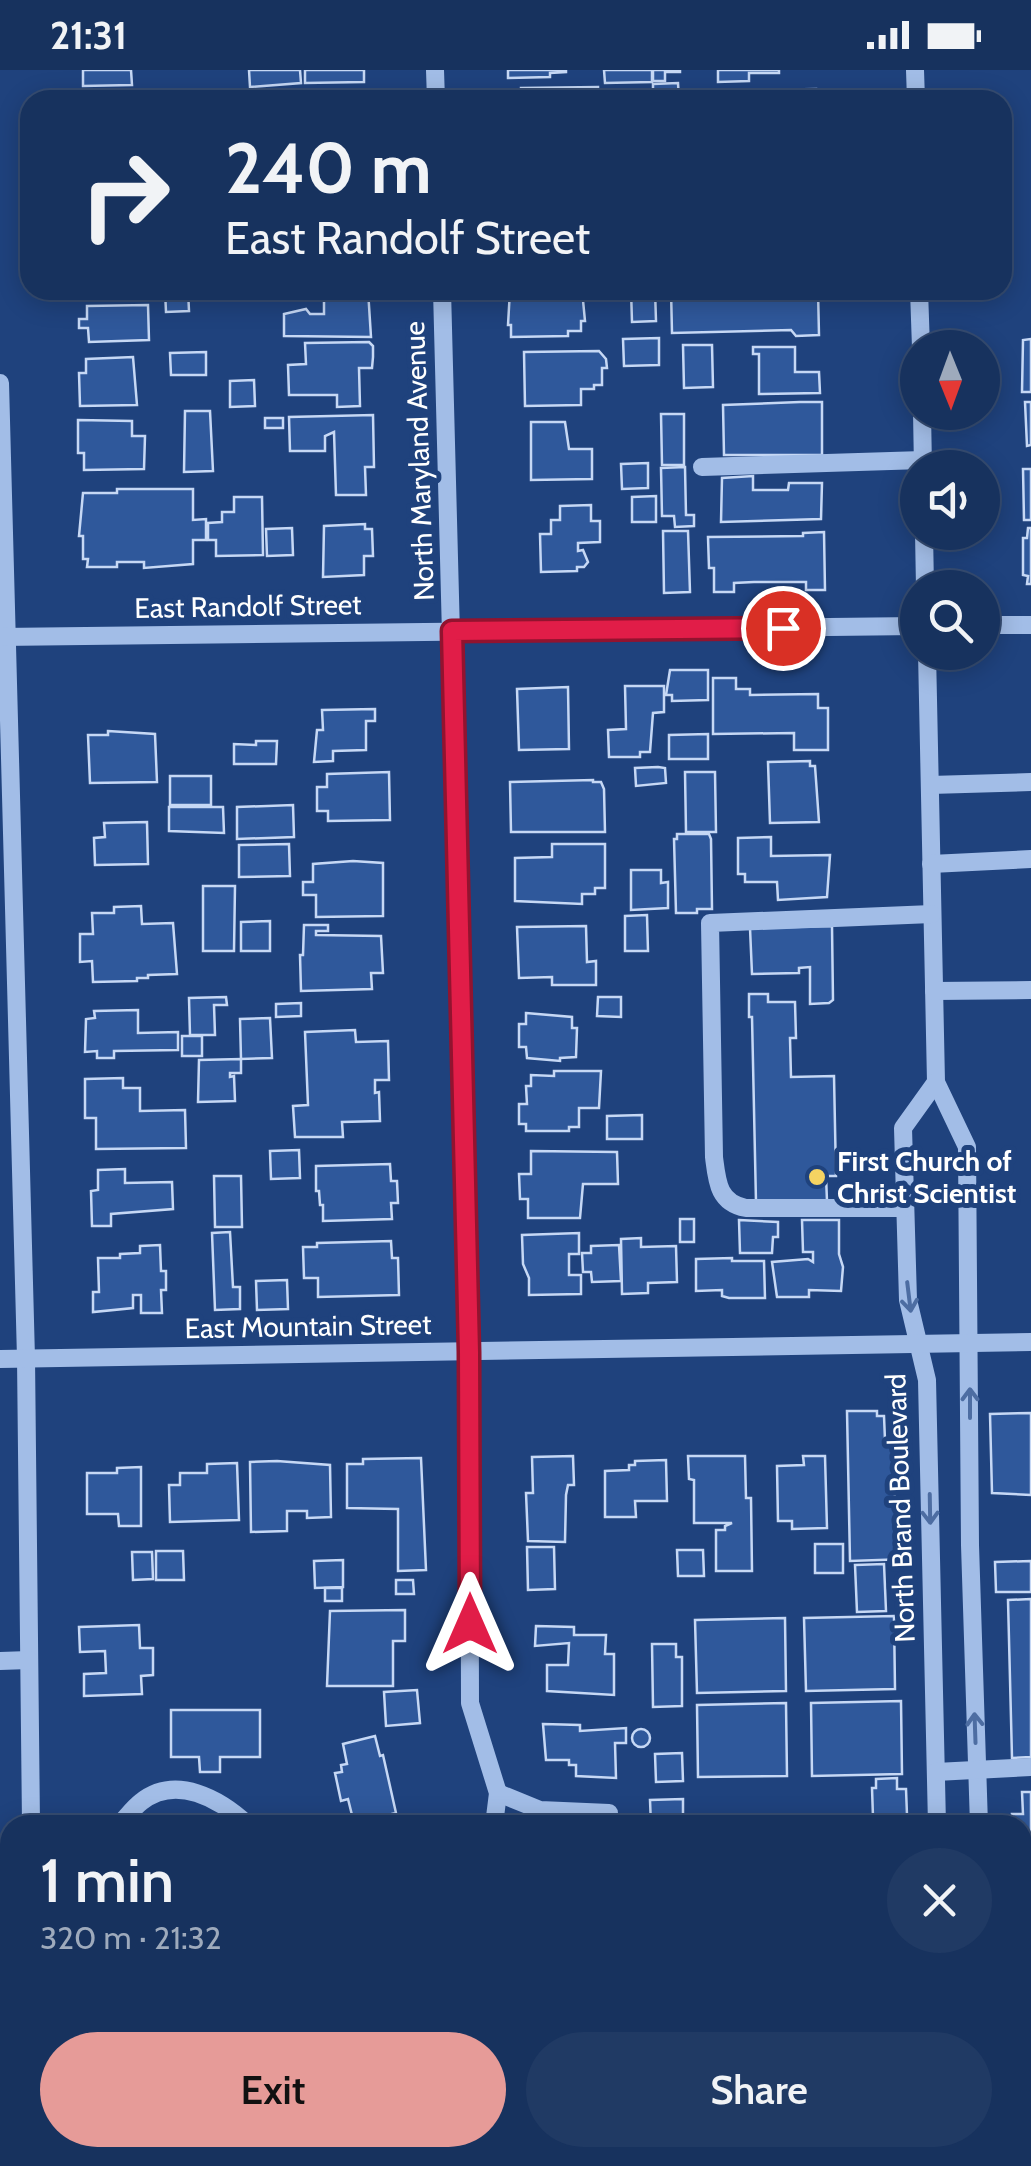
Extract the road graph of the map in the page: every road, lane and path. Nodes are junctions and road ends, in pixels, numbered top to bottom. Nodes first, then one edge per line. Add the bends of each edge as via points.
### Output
1 (442, 300) edge
2 (920, 300) edge
3 (920, 330) edge
4 (0, 383) edge
5 (900, 464) edge
6 (702, 467) dead end
7 (1031, 624) edge
8 (1000, 625) edge
9 (900, 626) edge
10 (452, 631) junction
11 (3, 637) edge
12 (927, 670) edge
13 (1031, 782) edge
14 (930, 785) junction
15 (1031, 860) edge
16 (932, 864) junction
17 (932, 914) junction
18 (1031, 990) edge
19 (934, 991) junction
20 (936, 1082) junction
21 (905, 1208) junction
22 (970, 1341) junction
23 (918, 1342) junction
24 (1031, 1342) edge
25 (469, 1352) junction
26 (26, 1358) junction
27 (0, 1359) edge
28 (29, 1660) junction
29 (0, 1661) edge
30 (1031, 1767) edge
31 (976, 1770) junction
32 (936, 1772) junction
33 (498, 1793) junction
34 (31, 1815) edge
35 (129, 1815) edge
36 (235, 1815) edge
37 (495, 1815) edge
38 (608, 1815) edge
39 (937, 1815) edge
40 (978, 1815) edge

1 - 10 street, North Maryland Avenue
2 - 3 street
4 - 11 street
5 - 6 street
7 - 8 street
9 - 10 street, East Randolf Street
10 - 11 street, East Randolf Street
10 - 25 street, North Maryland Avenue
11 - 26 street
12 - 14 street
13 - 14 street
14 - 16 street
15 - 16 street
16 - 17 street
17 - 19 street
17 - 21 street via 710,923 714,1158 722,1196 746,1208
18 - 19 street
19 - 20 street
20 - 21 street, North Brand Boulevard via 903,1128
20 - 22 street via 967,1147
21 -> 23 street, North Brand Boulevard via 908,1300
22 - 23 street, East Mountain Street
22 - 24 street, East Mountain Street
31 -> 22 street
23 - 25 street, East Mountain Street
23 -> 32 street, North Brand Boulevard via 927,1380
25 - 26 street, East Mountain Street
25 - 33 street, North Maryland Avenue via 470,1703
26 - 27 street, East Mountain Street
26 - 28 street
28 - 29 street
28 - 34 street
30 - 31 street
31 - 32 street
31 - 40 street
32 - 39 street, North Brand Boulevard
33 - 37 street, North Maryland Avenue
33 - 38 street via 540,1810
35 - 36 street via 168,1790 214,1798

